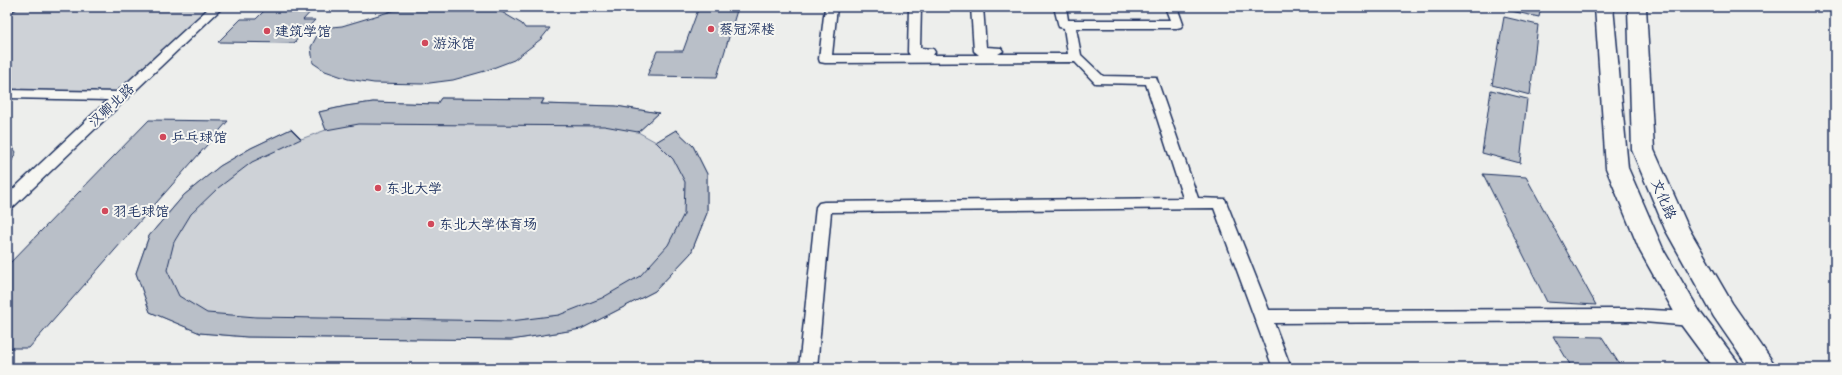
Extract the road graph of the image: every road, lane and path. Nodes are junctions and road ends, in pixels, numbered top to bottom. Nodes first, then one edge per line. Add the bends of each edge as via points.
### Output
1 (12, 7) edge
2 (217, 7) edge
3 (831, 7) edge
4 (915, 7) edge
5 (977, 7) edge
6 (1060, 7) edge
7 (1171, 7) edge
8 (1604, 7) edge
9 (1637, 7) edge
10 (7, 10) edge
11 (1069, 24) junction
12 (980, 51) junction
13 (1075, 54) junction
14 (7, 94) edge
15 (120, 96) junction
16 (1192, 203) junction
17 (7, 204) edge
18 (1263, 317) junction
19 (1691, 319) junction
20 (808, 368) edge
21 (1282, 368) edge
22 (1728, 368) edge
23 (1764, 368) edge

1 - 10 street
2 - 15 street, 汉卿北路
3 - 13 street via 825,59
4 - 12 street via 914,52
5 - 12 street
6 - 11 street via 1063,24
7 - 11 street via 1177,24
8 - 19 main road via 1617,168 1652,251
9 - 23 main road, 文化路 via 1643,150 1677,228 1723,310
11 - 13 street
12 - 13 street
13 - 16 street via 1100,80 1150,80
14 - 15 street
15 - 17 street, 汉卿北路
16 - 18 street via 1220,203
16 - 20 street via 824,207
18 - 19 street via 1632,315
18 - 21 street
19 - 22 main road

